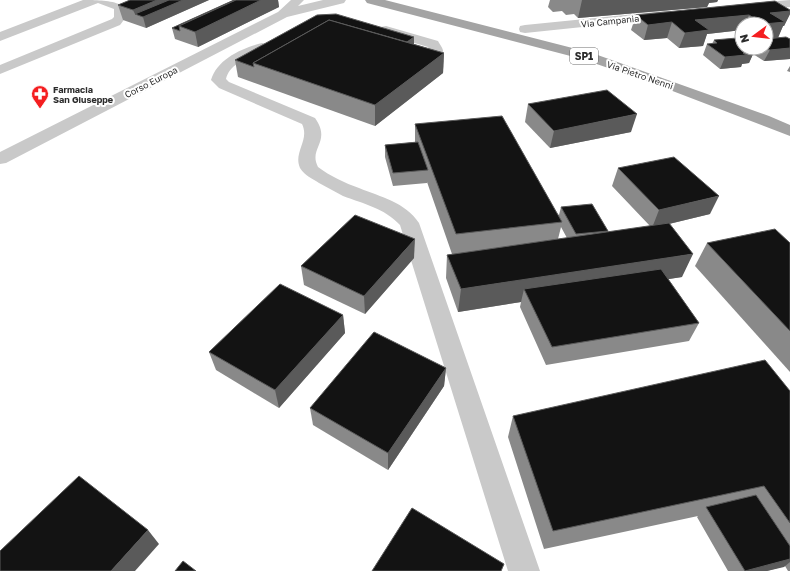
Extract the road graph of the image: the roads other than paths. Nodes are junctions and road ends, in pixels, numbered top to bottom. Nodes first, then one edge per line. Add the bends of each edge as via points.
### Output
1 (75, 0) edge
2 (94, 0) edge
3 (101, 0) edge
4 (298, 0) edge
5 (340, 0) edge
6 (371, 0) edge
7 (413, 0) edge
8 (790, 3) edge
9 (736, 8) edge
10 (325, 13) junction
11 (673, 14) edge
12 (282, 15) junction
13 (367, 24) edge
14 (0, 27) edge
15 (298, 29) edge
16 (525, 29) junction
17 (0, 37) edge
18 (277, 39) edge
19 (420, 62) edge
20 (0, 70) edge
21 (67, 106) dead end
22 (768, 107) dead end
23 (87, 115) junction
24 (790, 131) edge
25 (0, 159) edge
26 (524, 571) edge

1 - 14 street
2 - 17 street
3 - 20 street via 120,8 120,17 116,22
4 - 12 street, Corso Europa
5 - 10 street
6 - 24 main road, Via Pietro Nenni / SP1 via 587,56
7 - 16 main road, Via Pietro Nenni / SP1
8 - 9 street
10 - 12 street
10 - 15 street
11 - 16 street, Via Campania
12 - 23 street, Corso Europa
13 - 19 street via 433,44 436,52
16 - 22 main road, Via Pietro Nenni / SP1 via 661,68
18 - 26 street via 223,68 218,80 224,85 309,121 314,128 315,136 307,153 307,162 311,170 342,188 387,205 401,213 409,223
21 - 23 street
23 - 25 street, Corso Europa

